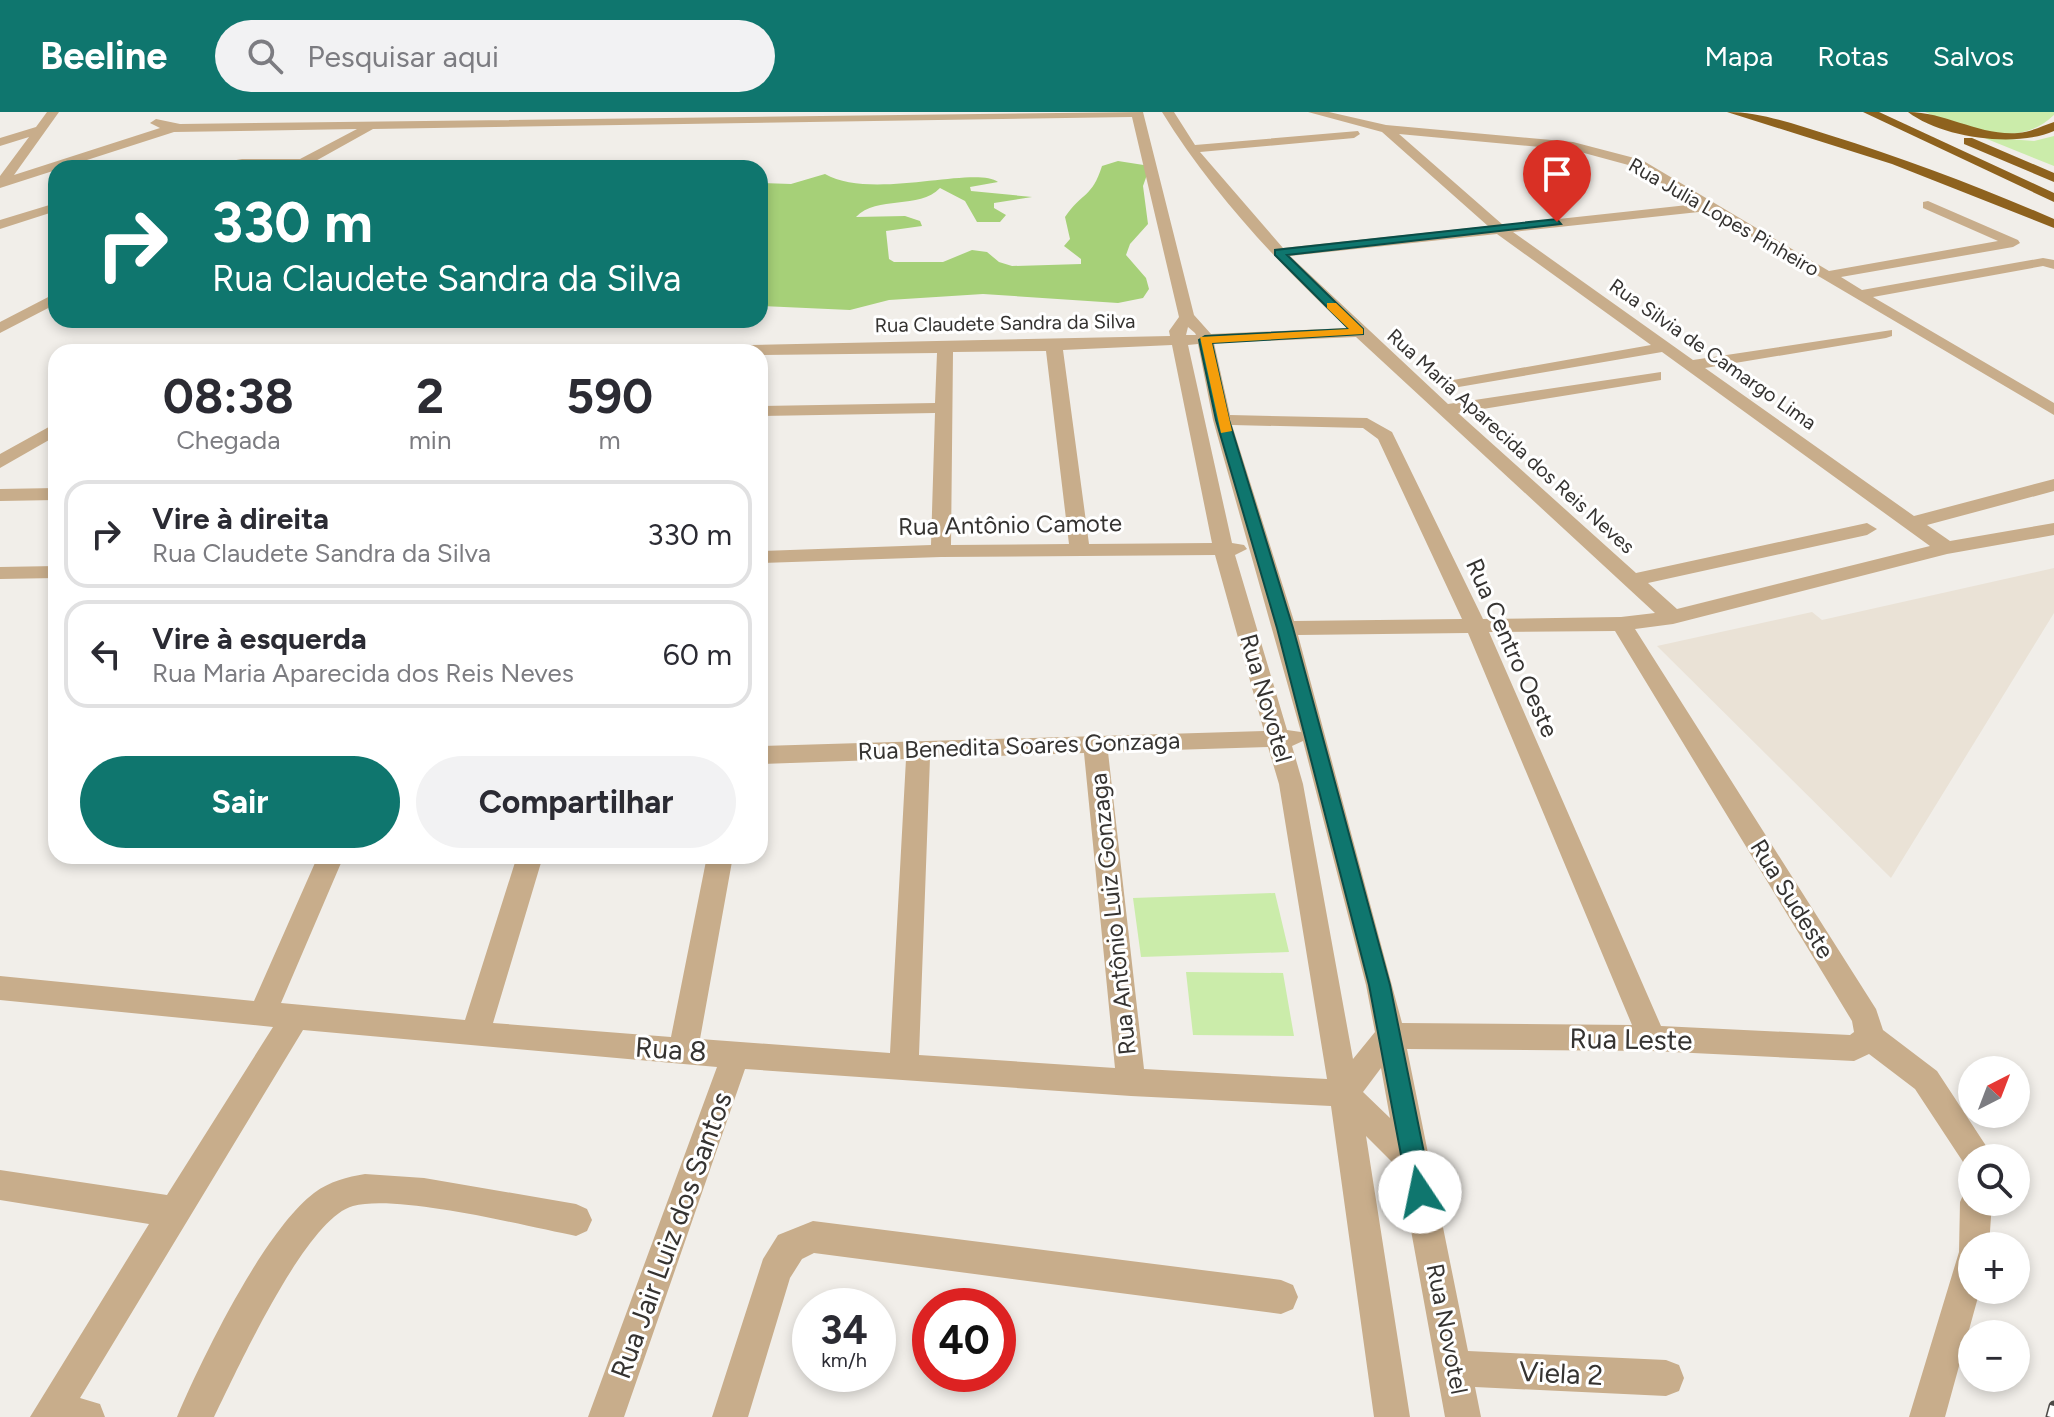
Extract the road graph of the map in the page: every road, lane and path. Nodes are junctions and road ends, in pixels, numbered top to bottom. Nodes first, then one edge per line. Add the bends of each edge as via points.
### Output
1 (53, 112) edge
2 (223, 112) edge
3 (1168, 112) edge
4 (1314, 112) edge
5 (1733, 112) edge
6 (1787, 112) edge
7 (1869, 112) edge
8 (1902, 112) edge
9 (1914, 112) edge
10 (1137, 113) edge
11 (159, 118) edge
12 (373, 125) junction
13 (2054, 126) edge
14 (173, 128) junction
15 (1386, 129) junction
16 (39, 130) junction
17 (1354, 134) dead end
18 (146, 137) junction
19 (0, 144) edge
20 (28, 145) junction
21 (1191, 149) junction
22 (75, 160) edge
23 (307, 160) edge
24 (48, 169) edge
25 (2054, 178) edge
26 (0, 184) edge
27 (2054, 198) edge
28 (1928, 205) dead end
29 (1706, 207) junction
30 (2054, 208) edge
31 (48, 210) edge
32 (2054, 224) edge
33 (0, 225) edge
34 (1498, 228) junction
35 (1279, 253) junction
36 (2054, 265) edge
37 (1824, 276) junction
38 (1857, 295) junction
39 (48, 302) edge
40 (1187, 317) junction
41 (0, 328) edge
42 (1359, 332) junction
43 (1886, 333) dead end
44 (1179, 340) junction
45 (1205, 340) junction
46 (1054, 346) junction
47 (945, 347) junction
48 (1665, 347) junction
49 (768, 350) edge
50 (1693, 365) junction
51 (1655, 376) dead end
52 (1453, 385) dead end
53 (943, 408) junction
54 (1445, 410) junction
55 (2054, 410) edge
56 (768, 411) edge
57 (1222, 420) junction
58 (48, 433) edge
59 (0, 462) edge
60 (2054, 485) edge
61 (48, 494) edge
62 (0, 495) edge
63 (1912, 523) junction
64 (1867, 529) dead end
65 (2054, 529) edge
66 (1946, 548) junction
67 (1223, 549) junction
68 (1260, 549) junction
69 (1080, 550) junction
70 (941, 551) junction
71 (768, 557) edge
72 (48, 572) edge
73 (0, 573) edge
74 (1632, 580) junction
75 (1673, 617) junction
76 (1621, 624) junction
77 (1476, 627) junction
78 (1285, 628) junction
79 (1314, 737) junction
80 (1279, 738) junction
81 (1095, 744) junction
82 (918, 750) junction
83 (768, 755) edge
84 (328, 864) edge
85 (528, 864) edge
86 (718, 864) edge
87 (0, 988) edge
88 (262, 1015) junction
89 (295, 1018) junction
90 (475, 1033) junction
91 (1389, 1036) junction
92 (1870, 1037) junction
93 (1652, 1038) junction
94 (683, 1050) junction
95 (736, 1054) junction
96 (904, 1066) junction
97 (1131, 1083) junction
98 (1344, 1093) junction
99 (1969, 1144) edge
100 (1414, 1163) junction
101 (0, 1185) edge
102 (174, 1212) junction
103 (576, 1220) dead end
104 (1281, 1297) dead end
105 (1959, 1304) edge
106 (1455, 1368) junction
107 (1666, 1378) dead end
108 (62, 1415) edge
109 (195, 1417) edge
110 (606, 1417) edge
111 (730, 1417) edge
112 (1392, 1417) edge
113 (1463, 1417) edge
114 (1927, 1417) edge

1 - 16 street
2 - 14 street
3 - 21 street, Rua Maria Aparecida dos Reis Neves
4 - 15 street, Rua Julia Lopes Pinheiro
5 - 32 highway via 1882,154
6 - 30 highway via 1942,163
7 - 27 highway
8 - 25 highway
9 - 13 highway via 1968,131 2013,137
10 - 12 street
10 - 40 street, Rua Novotel
11 - 14 street
11 - 18 street
12 - 14 street
12 - 23 street
14 - 18 street
15 - 29 street, Rua Julia Lopes Pinheiro via 1603,152 1637,163
15 - 34 street, Rua Silvia de Camargo Lima
16 - 19 street
16 - 20 street
17 - 21 street
18 - 22 street
19 - 20 street
20 - 26 street
21 - 35 street, Rua Maria Aparecida dos Reis Neves
24 - 26 street
28 - 37 street via 2013,243
29 - 34 street
29 - 37 street, Rua Julia Lopes Pinheiro
31 - 33 street
34 - 35 street
34 - 48 street, Rua Silvia de Camargo Lima
35 - 42 street, Rua Maria Aparecida dos Reis Neves
36 - 38 street via 2043,262
37 - 38 street, Rua Julia Lopes Pinheiro
38 - 55 street, Rua Julia Lopes Pinheiro
39 - 41 street
40 - 44 street via 1177,331
40 - 45 street, Rua Novotel
42 - 45 street, Rua Claudete Sandra da Silva
42 - 54 street, Rua Maria Aparecida dos Reis Neves
43 - 50 street
44 - 45 street, Rua Claudete Sandra da Silva
44 - 46 street, Rua Claudete Sandra da Silva
44 - 67 street, Rua Novotel
45 - 57 street, Rua Novotel
46 - 47 street, Rua Claudete Sandra da Silva
46 - 69 street
47 - 49 street, Rua Claudete Sandra da Silva
47 - 53 street
48 - 50 street, Rua Silvia de Camargo Lima
48 - 52 street
50 - 63 street, Rua Silvia de Camargo Lima
51 - 54 street
53 - 56 street
53 - 70 street
54 - 74 street, Rua Maria Aparecida dos Reis Neves
57 - 68 street, Rua Novotel
57 - 77 street, Rua Centro Oeste via 1353,422 1379,429
58 - 59 street
60 - 63 street
61 - 62 street
63 - 66 street, Rua Silvia de Camargo Lima
64 - 74 street
65 - 66 street
66 - 75 street
67 - 68 street, Rua Antônio Camote
67 - 69 street, Rua Antônio Camote
67 - 80 street, Rua Novotel
68 - 78 street, Rua Novotel
69 - 70 street, Rua Antônio Camote
70 - 71 street, Rua Antônio Camote
72 - 73 street
74 - 75 street, Rua Maria Aparecida dos Reis Neves
75 - 76 street
76 - 77 street
76 - 92 street, Rua Sudeste via 1866,1018
77 - 78 street
77 - 93 street, Rua Centro Oeste
78 - 79 street, Rua Novotel
79 - 80 street, Rua Benedita Soares Gonzaga
79 - 91 street, Rua Novotel
80 - 81 street, Rua Benedita Soares Gonzaga
80 - 98 street, Rua Novotel
81 - 82 street, Rua Benedita Soares Gonzaga
81 - 97 street, Rua Antônio Luiz Gonzaga
82 - 83 street, Rua Benedita Soares Gonzaga
82 - 96 street
84 - 88 street
85 - 90 street
86 - 94 street
87 - 88 street, Rua 8
88 - 89 street, Rua 8
89 - 90 street, Rua 8
89 - 102 street
90 - 94 street, Rua 8
91 - 93 street, Rua Leste
91 - 98 street
91 - 100 street, Rua Novotel
92 - 93 street, Rua Leste via 1854,1048
92 - 99 street via 1926,1080
94 - 95 street, Rua 8
95 - 96 street, Rua 8
95 - 110 street, Rua Jair Luiz dos Santos
96 - 97 street, Rua 8
97 - 98 street, Rua 8
98 - 100 street
98 - 112 street, Rua Novotel
100 - 106 street, Rua Novotel
101 - 102 street
102 - 108 street
103 - 109 street via 383,1189 336,1195 286,1248
104 - 111 street via 813,1237 790,1247 775,1271
105 - 114 street
106 - 107 street, Viela 2
106 - 113 street, Rua Novotel

